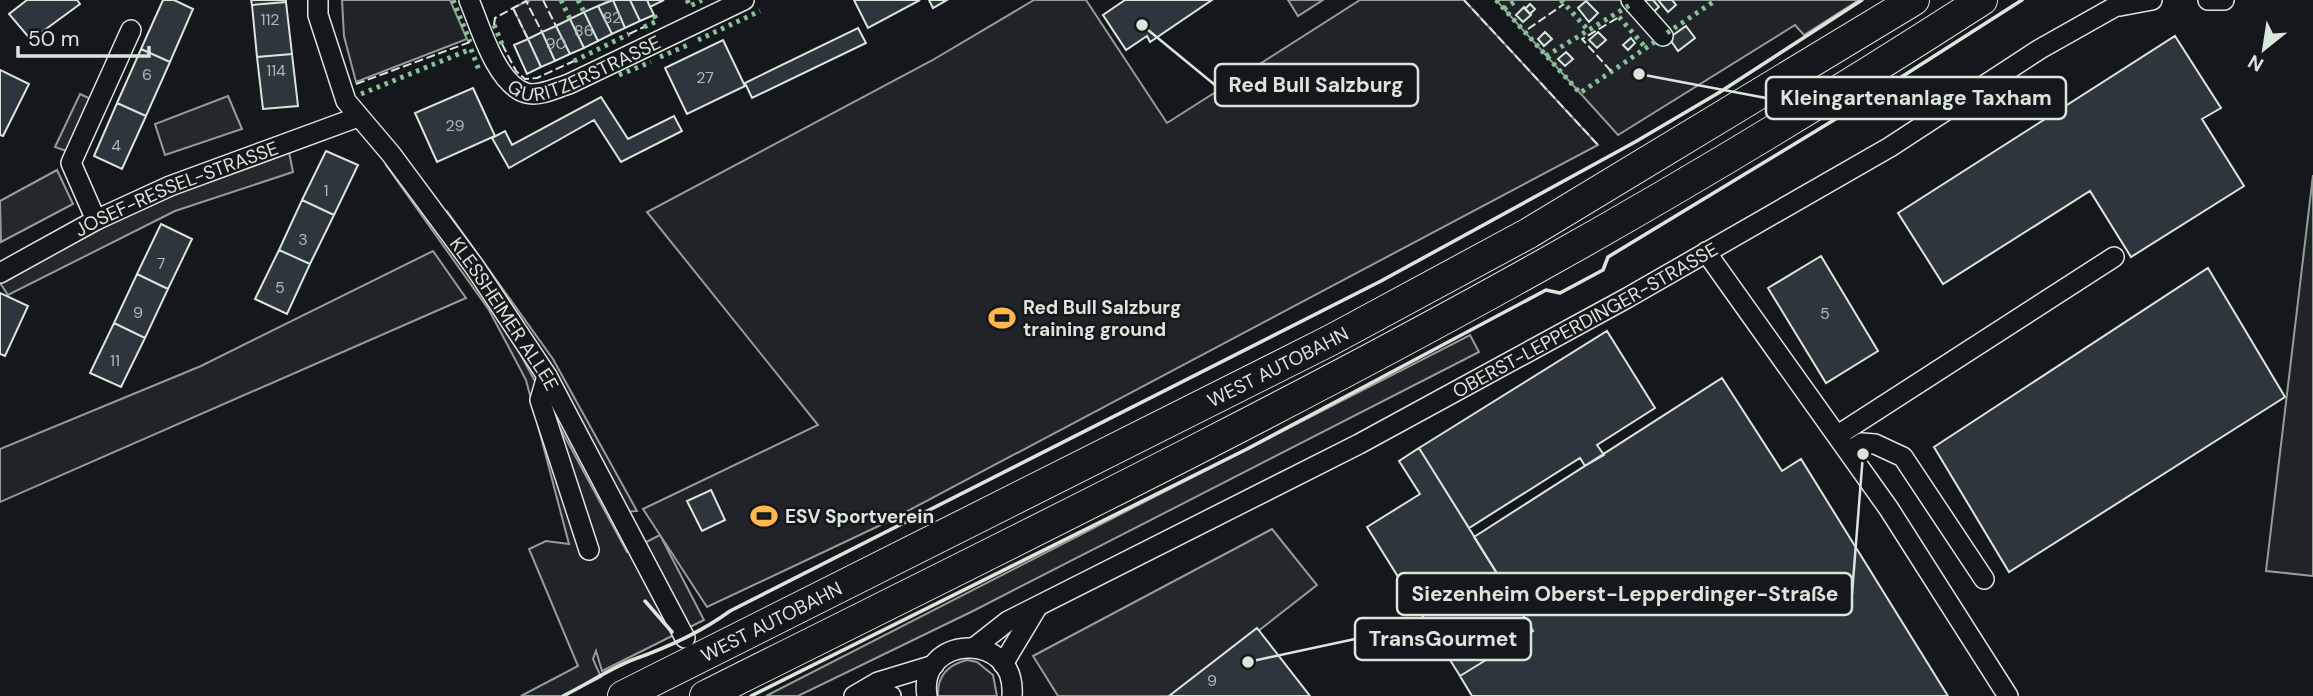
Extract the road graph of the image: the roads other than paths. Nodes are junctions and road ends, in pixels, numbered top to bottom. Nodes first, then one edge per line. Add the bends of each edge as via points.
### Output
1 (318, 0) edge
2 (469, 0) edge
3 (744, 0) edge
4 (1631, 0) edge
5 (1914, 0) edge
6 (1982, 0) edge
7 (2152, 0) edge
8 (2208, 0) edge
9 (2224, 0) edge
10 (2124, 3) edge
11 (131, 30) dead end
12 (1663, 36) dead end
13 (358, 117) junction
14 (96, 220) junction
15 (1706, 252) junction
16 (2114, 257) dead end
17 (0, 273) edge
18 (547, 376) junction
19 (1843, 443) junction
20 (589, 550) dead end
21 (1984, 579) dead end
22 (1036, 609) junction
23 (685, 638) dead end
24 (975, 647) junction
25 (1003, 664) junction
26 (934, 665) junction
27 (1013, 695) edge
28 (623, 696) edge
29 (705, 696) edge
30 (855, 696) edge
31 (891, 696) edge
32 (927, 696) edge
33 (2008, 696) edge

1 - 13 street, KLESSHEIMER ALLEE via 318,16 334,71
2 - 3 street, GURITZERSTRASSE via 502,75 527,93 569,84
4 - 12 street
5 - 28 highway, WEST AUTOBAHN via 1529,233 1366,321
6 - 29 highway, WEST AUTOBAHN via 1534,270 1304,393
7 - 10 street, OBERST-LEPPERDINGER-STRASSE
8 - 9 street
10 - 15 street, OBERST-LEPPERDINGER-STRASSE via 2040,49 1890,147
11 - 14 street via 71,163
13 - 14 street, JOSEF-RESSEL-STRASSE via 170,186
13 - 18 street, KLESSHEIMER ALLEE via 474,266
14 - 17 street, JOSEF-RESSEL-STRASSE
15 - 19 street
15 - 22 street, OBERST-LEPPERDINGER-STRASSE via 1359,444
16 - 19 street
18 - 20 street via 540,400
18 - 23 street, KLESSHEIMER ALLEE
19 - 21 street via 1875,444 1903,457
19 - 33 street
22 - 24 street, OBERST-LEPPERDINGER-STRASSE via 1008,621
22 - 25 street
24 - 25 street
24 - 26 street, OBERST-LEPPERDINGER-STRASSE via 952,650
25 - 27 street
26 - 30 street, OBERST-LEPPERDINGER-STRASSE via 878,682
26 - 32 street
30 - 31 street, OBERST-LEPPERDINGER-STRASSE

